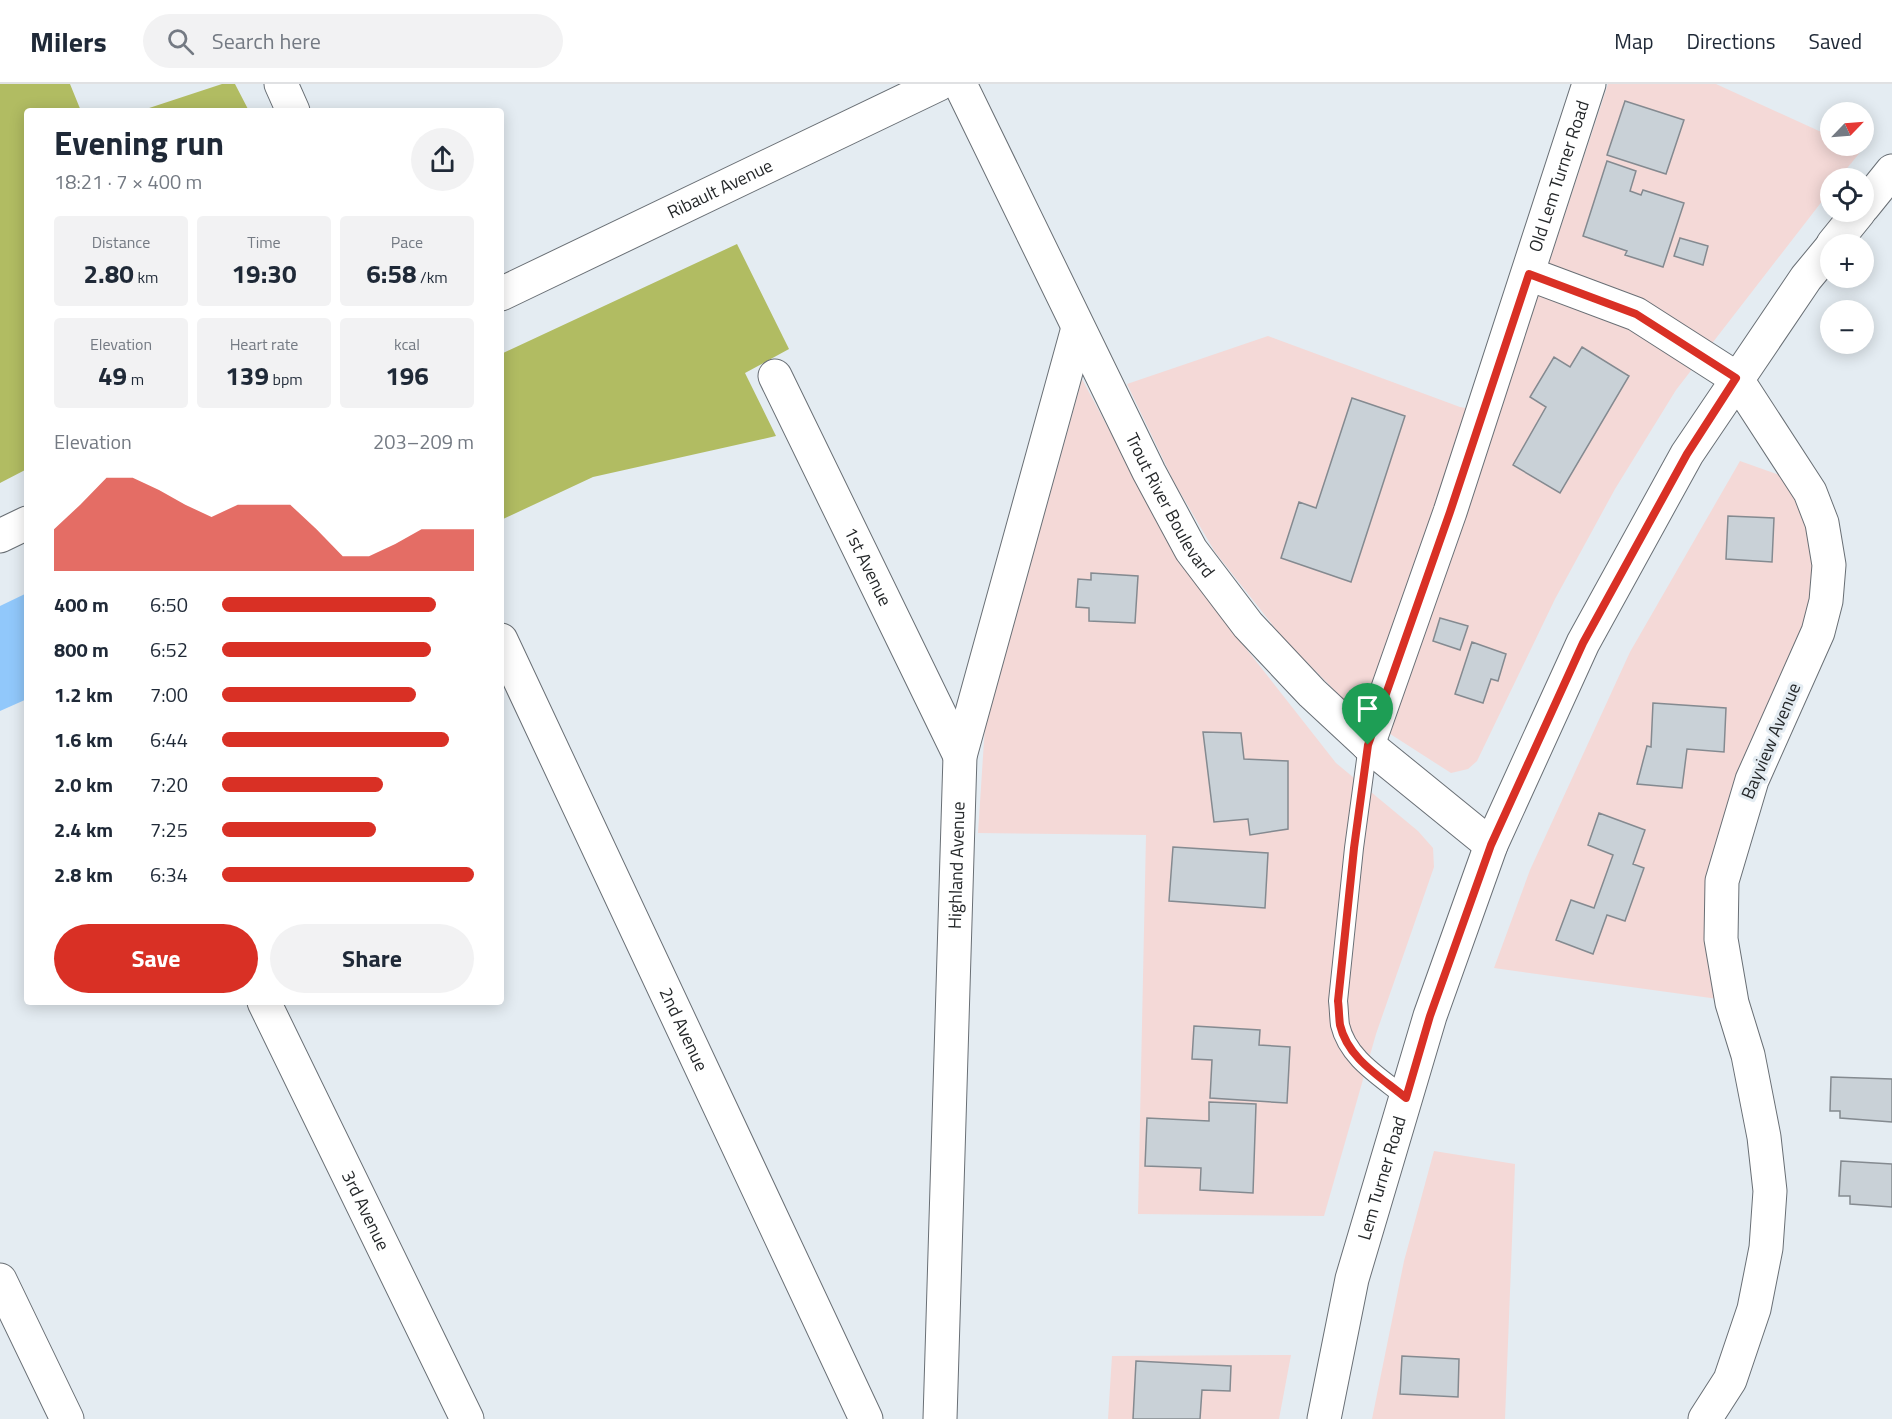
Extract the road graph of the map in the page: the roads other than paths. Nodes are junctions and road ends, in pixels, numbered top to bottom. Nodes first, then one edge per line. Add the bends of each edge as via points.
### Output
1 (280, 84) edge
2 (939, 84) edge
3 (960, 84) edge
4 (1589, 84) edge
5 (292, 108) edge
6 (1892, 171) edge
7 (1874, 193) edge
8 (1851, 222) edge
9 (1841, 234) edge
10 (1820, 261) edge
11 (1529, 274) junction
12 (504, 293) edge
13 (1078, 328) junction
14 (775, 376) dead end
15 (1736, 378) junction
16 (24, 524) edge
17 (0, 536) edge
18 (504, 646) edge
19 (1368, 745) junction
20 (960, 756) junction
21 (1491, 845) junction
22 (265, 1005) edge
23 (1406, 1098) junction
24 (0, 1280) edge
25 (67, 1419) edge
26 (467, 1419) edge
27 (866, 1419) edge
28 (940, 1419) edge
29 (1324, 1419) edge
30 (1705, 1419) edge

1 - 5 street
2 - 12 street, Ribault Avenue
3 - 13 street, Trout River Boulevard
4 - 11 street, Old Lem Turner Road
6 - 7 street
8 - 9 street
10 - 15 street, Lem Turner Road
11 - 15 street, Bayview Avenue via 1636,314
11 - 19 street, Old Lem Turner Road
13 - 19 street, Trout River Boulevard via 1191,550 1248,625
13 - 20 street, Highland Avenue
14 - 20 street, 1st Avenue
15 - 21 street, Lem Turner Road via 1687,454 1583,643
15 - 30 street, Bayview Avenue via 1810,492 1822,523 1829,565 1818,632 1752,780 1722,881 1721,939 1762,1126 1770,1191 1766,1248 1754,1309 1730,1380
16 - 17 street
18 - 27 street, 2nd Avenue
19 - 21 street, Trout River Boulevard
19 - 23 lane via 1338,1001 1340,1025 1357,1059
20 - 28 street, Highland Avenue
21 - 23 street, Lem Turner Road via 1430,1016
22 - 26 street, 3rd Avenue
23 - 29 street, Lem Turner Road via 1352,1279
24 - 25 street

